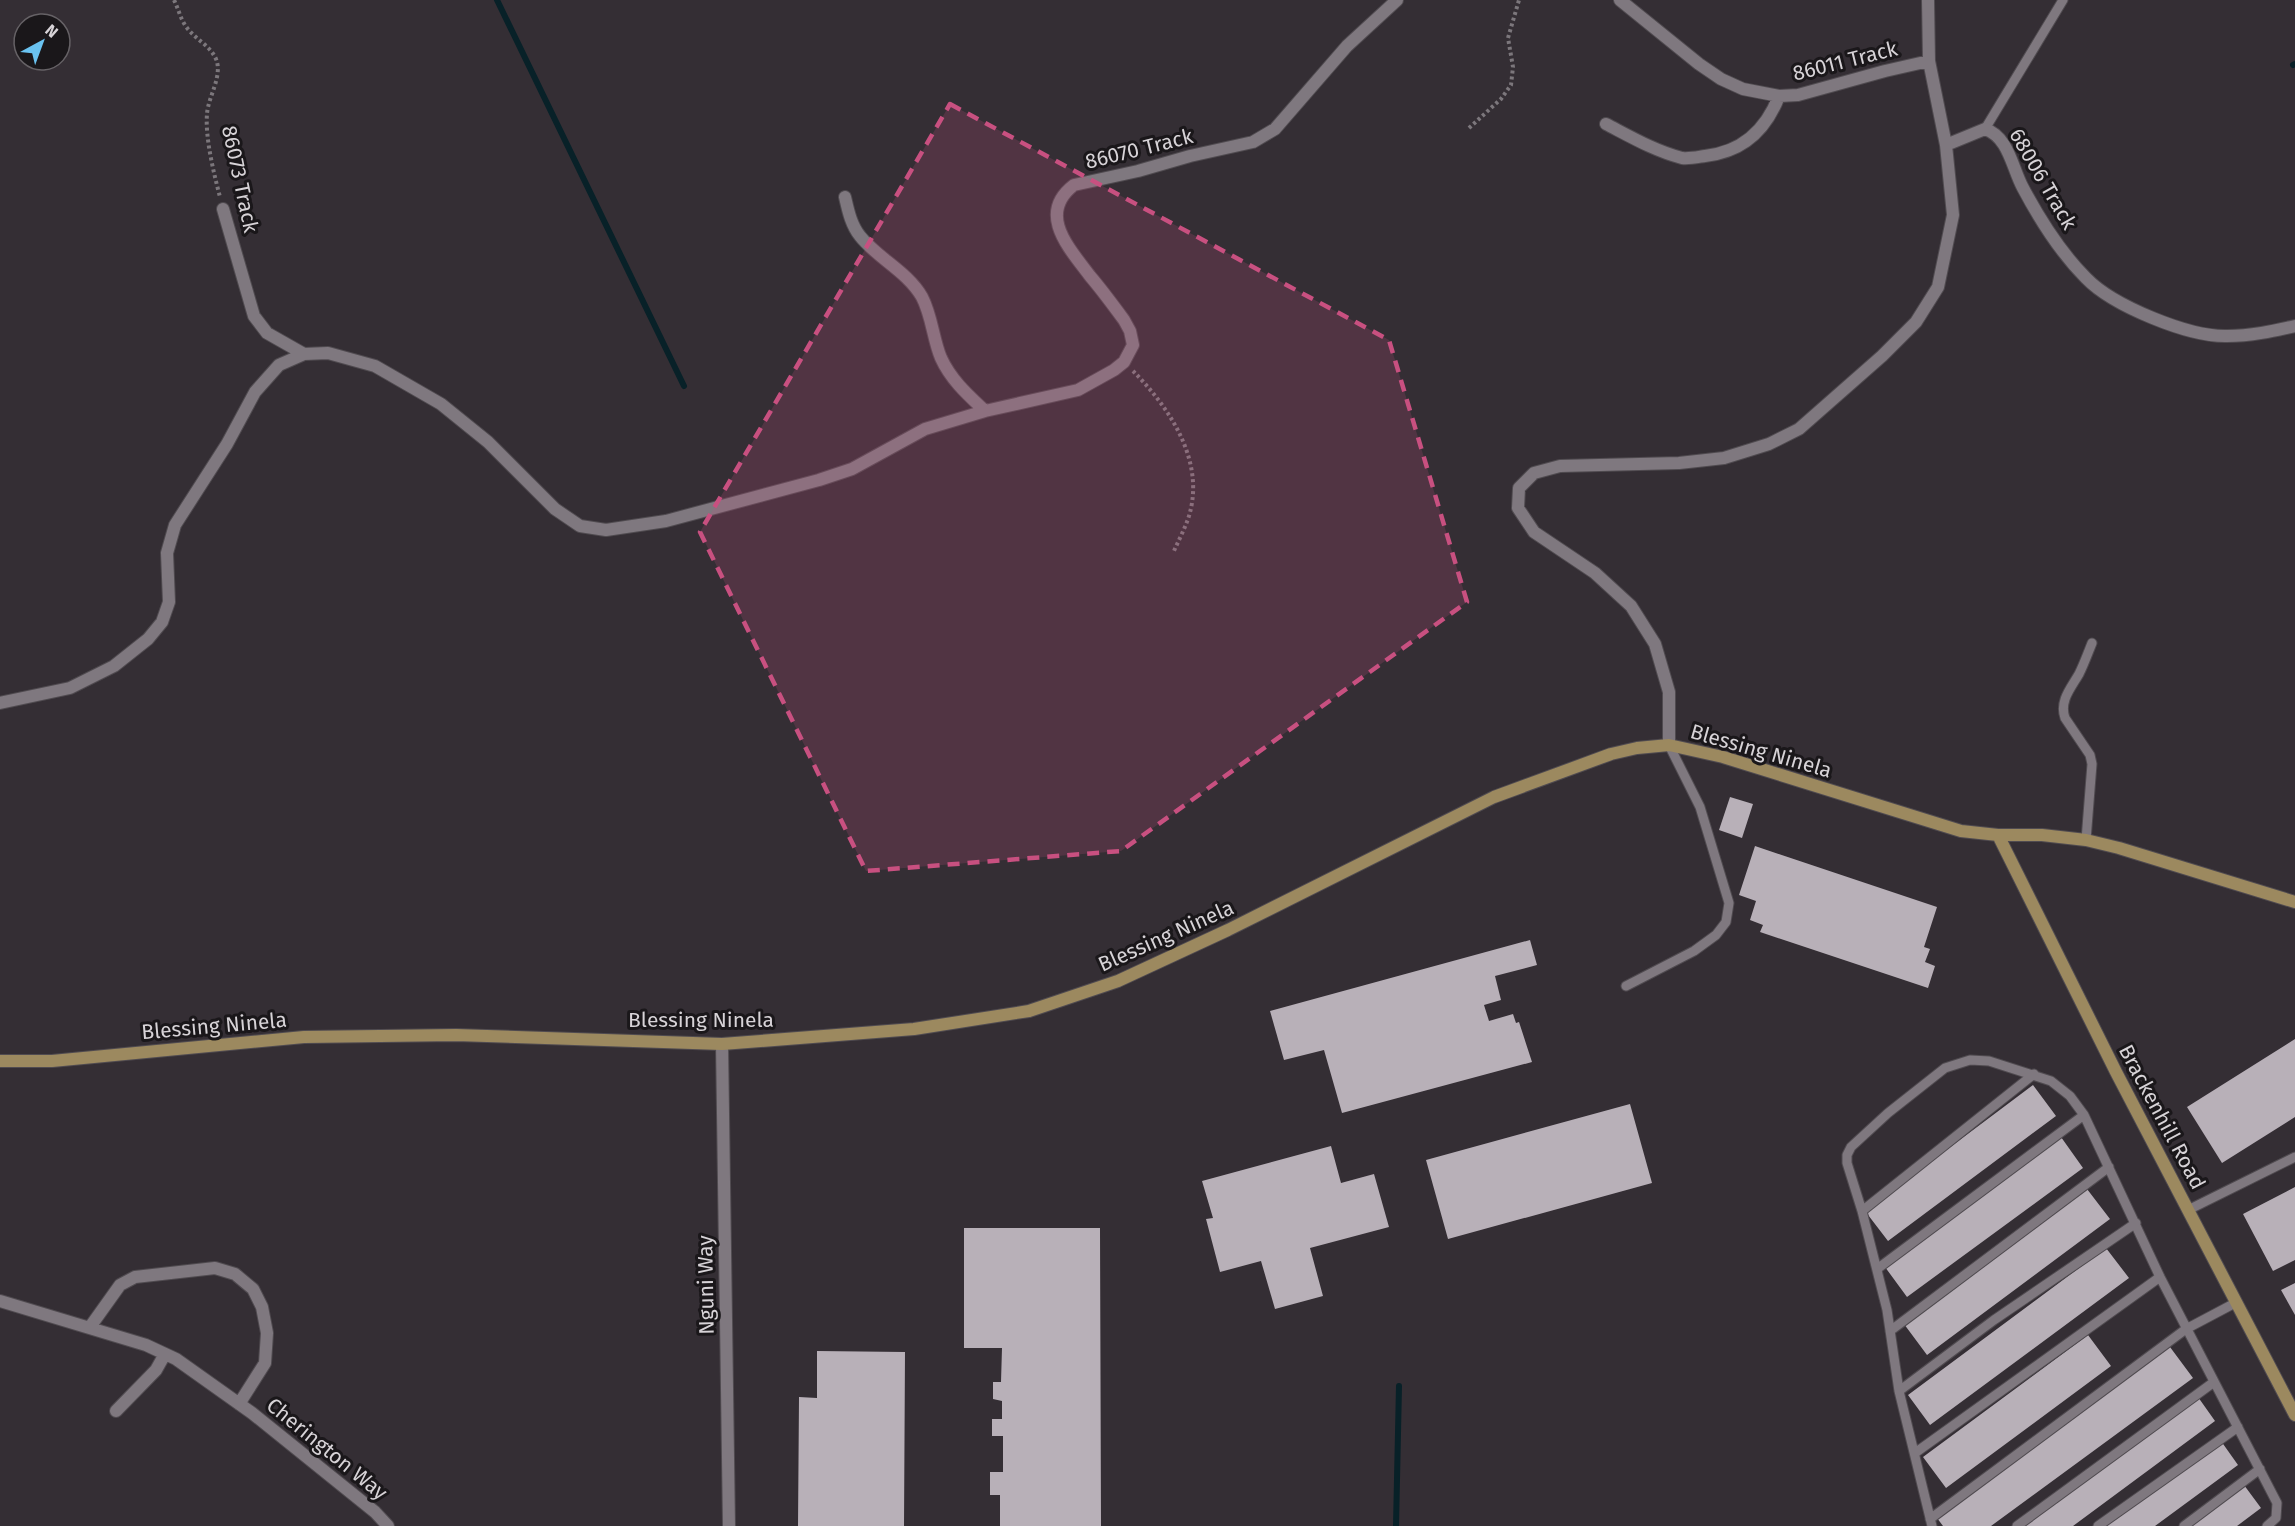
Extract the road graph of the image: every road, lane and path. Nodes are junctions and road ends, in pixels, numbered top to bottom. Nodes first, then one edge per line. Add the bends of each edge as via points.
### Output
1 (174, 0) edge
2 (1397, 0) edge
3 (1519, 0) edge
4 (1620, 0) edge
5 (1928, 0) edge
6 (2063, 0) edge
7 (1929, 62) junction
8 (1779, 96) junction
9 (1606, 124) dead end
10 (1469, 128) dead end
11 (1985, 129) junction
12 (1946, 145) junction
13 (845, 197) dead end
14 (223, 209) joint
15 (2295, 326) edge
16 (303, 354) junction
17 (1124, 362) junction
18 (985, 411) junction
19 (1173, 553) dead end
20 (2092, 643) dead end
21 (0, 703) edge
22 (1669, 745) junction
23 (1998, 835) junction
24 (2086, 840) junction
25 (2295, 902) edge
26 (1626, 986) dead end
27 (722, 1044) junction
28 (0, 1061) edge
29 (2034, 1074) junction
30 (2084, 1115) junction
31 (2295, 1157) edge
32 (2109, 1167) junction
33 (2188, 1210) junction
34 (1862, 1211) junction
35 (2136, 1223) junction
36 (1877, 1269) junction
37 (2160, 1277) junction
38 (0, 1301) edge
39 (2237, 1302) junction
40 (90, 1327) junction
41 (2186, 1329) junction
42 (1890, 1331) junction
43 (165, 1354) junction
44 (2214, 1382) junction
45 (1899, 1391) junction
46 (239, 1404) junction
47 (116, 1411) dead end
48 (2295, 1415) edge
49 (2238, 1427) junction
50 (1915, 1453) junction
51 (2260, 1470) junction
52 (1931, 1522) edge
53 (388, 1526) edge
54 (729, 1526) edge
55 (2017, 1526) edge
56 (2098, 1526) edge
57 (2184, 1526) edge
58 (2267, 1526) edge

1 - 14 path, 86073 Track via 185,26 216,60 218,69 207,114
2 - 17 street, 86070 Track via 1347,46 1275,129 1253,142 1074,185 1066,191 1057,217 1061,237 1130,331 1132,345
3 - 10 path via 1508,38 1513,67 1511,85
4 - 8 street, 86011 Track via 1721,79 1743,89
5 - 7 street
6 - 11 lane
7 - 8 street, 86011 Track via 1798,95
7 - 12 street
8 - 9 street via 1773,113 1756,134 1720,155 1685,159 1657,150
11 - 12 street, 68006 Track
11 - 15 street, 68006 Track via 1999,137 2008,151 2022,185 2061,248 2087,279 2120,303 2195,332 2225,337 2264,334
12 - 22 street via 1953,215 1938,287 1916,322 1799,429 1769,444 1724,458 1560,466 1534,473 1519,488 1518,508 1534,532 1595,573 1631,606 1655,644 1669,692
13 - 18 street via 851,222 859,235 921,297 949,374
14 - 16 street, 86073 Track via 254,316 267,333
16 - 18 street via 328,353 375,366 441,404 488,442 555,509 580,526 606,530 666,521 819,480 852,469 925,429
16 - 21 street via 279,365 255,392 175,525 166,553 169,602 162,622 148,639 114,666 70,688
17 - 18 street via 1078,390
17 - 19 path via 1155,393 1179,430 1187,451 1192,488 1189,517
20 - 24 lane via 2062,711 2092,764
22 - 23 street, Blessing Ninela via 1723,757 1961,831
22 - 26 lane via 1700,807 1729,903 1726,922 1694,951
22 - 27 street, Blessing Ninela via 1611,754 1494,797 1118,981 1029,1011 914,1029
23 - 24 street, Blessing Ninela
23 - 33 street, Brackenhill Road
24 - 25 street, Blessing Ninela
27 - 28 street, Blessing Ninela via 456,1035 304,1037 52,1061
27 - 54 street, Nguni Way
29 - 30 lane via 2070,1096
29 - 34 lane
29 - 34 lane via 1989,1061 1970,1060 1945,1068 1888,1113 1847,1155
30 - 32 lane
30 - 36 lane
31 - 33 lane
32 - 35 lane
32 - 42 lane
33 - 39 street, Brackenhill Road
34 - 36 lane
35 - 37 lane
35 - 45 lane
36 - 42 lane
37 - 41 lane
37 - 50 lane
38 - 40 street, Cherington Way
39 - 41 lane
39 - 48 street, Brackenhill Road
40 - 43 street, Cherington Way
40 - 46 street, Cherington Way via 120,1285 135,1276 215,1268 235,1274 253,1289 262,1307 267,1333 265,1363
41 - 44 lane
41 - 52 lane
42 - 45 lane
43 - 46 street, Cherington Way
43 - 47 street via 156,1370
44 - 49 lane
44 - 55 lane
45 - 50 lane
46 - 53 street, Cherington Way
49 - 51 lane
49 - 56 lane
50 - 52 lane
51 - 57 lane
51 - 58 lane via 2277,1503 2276,1518

